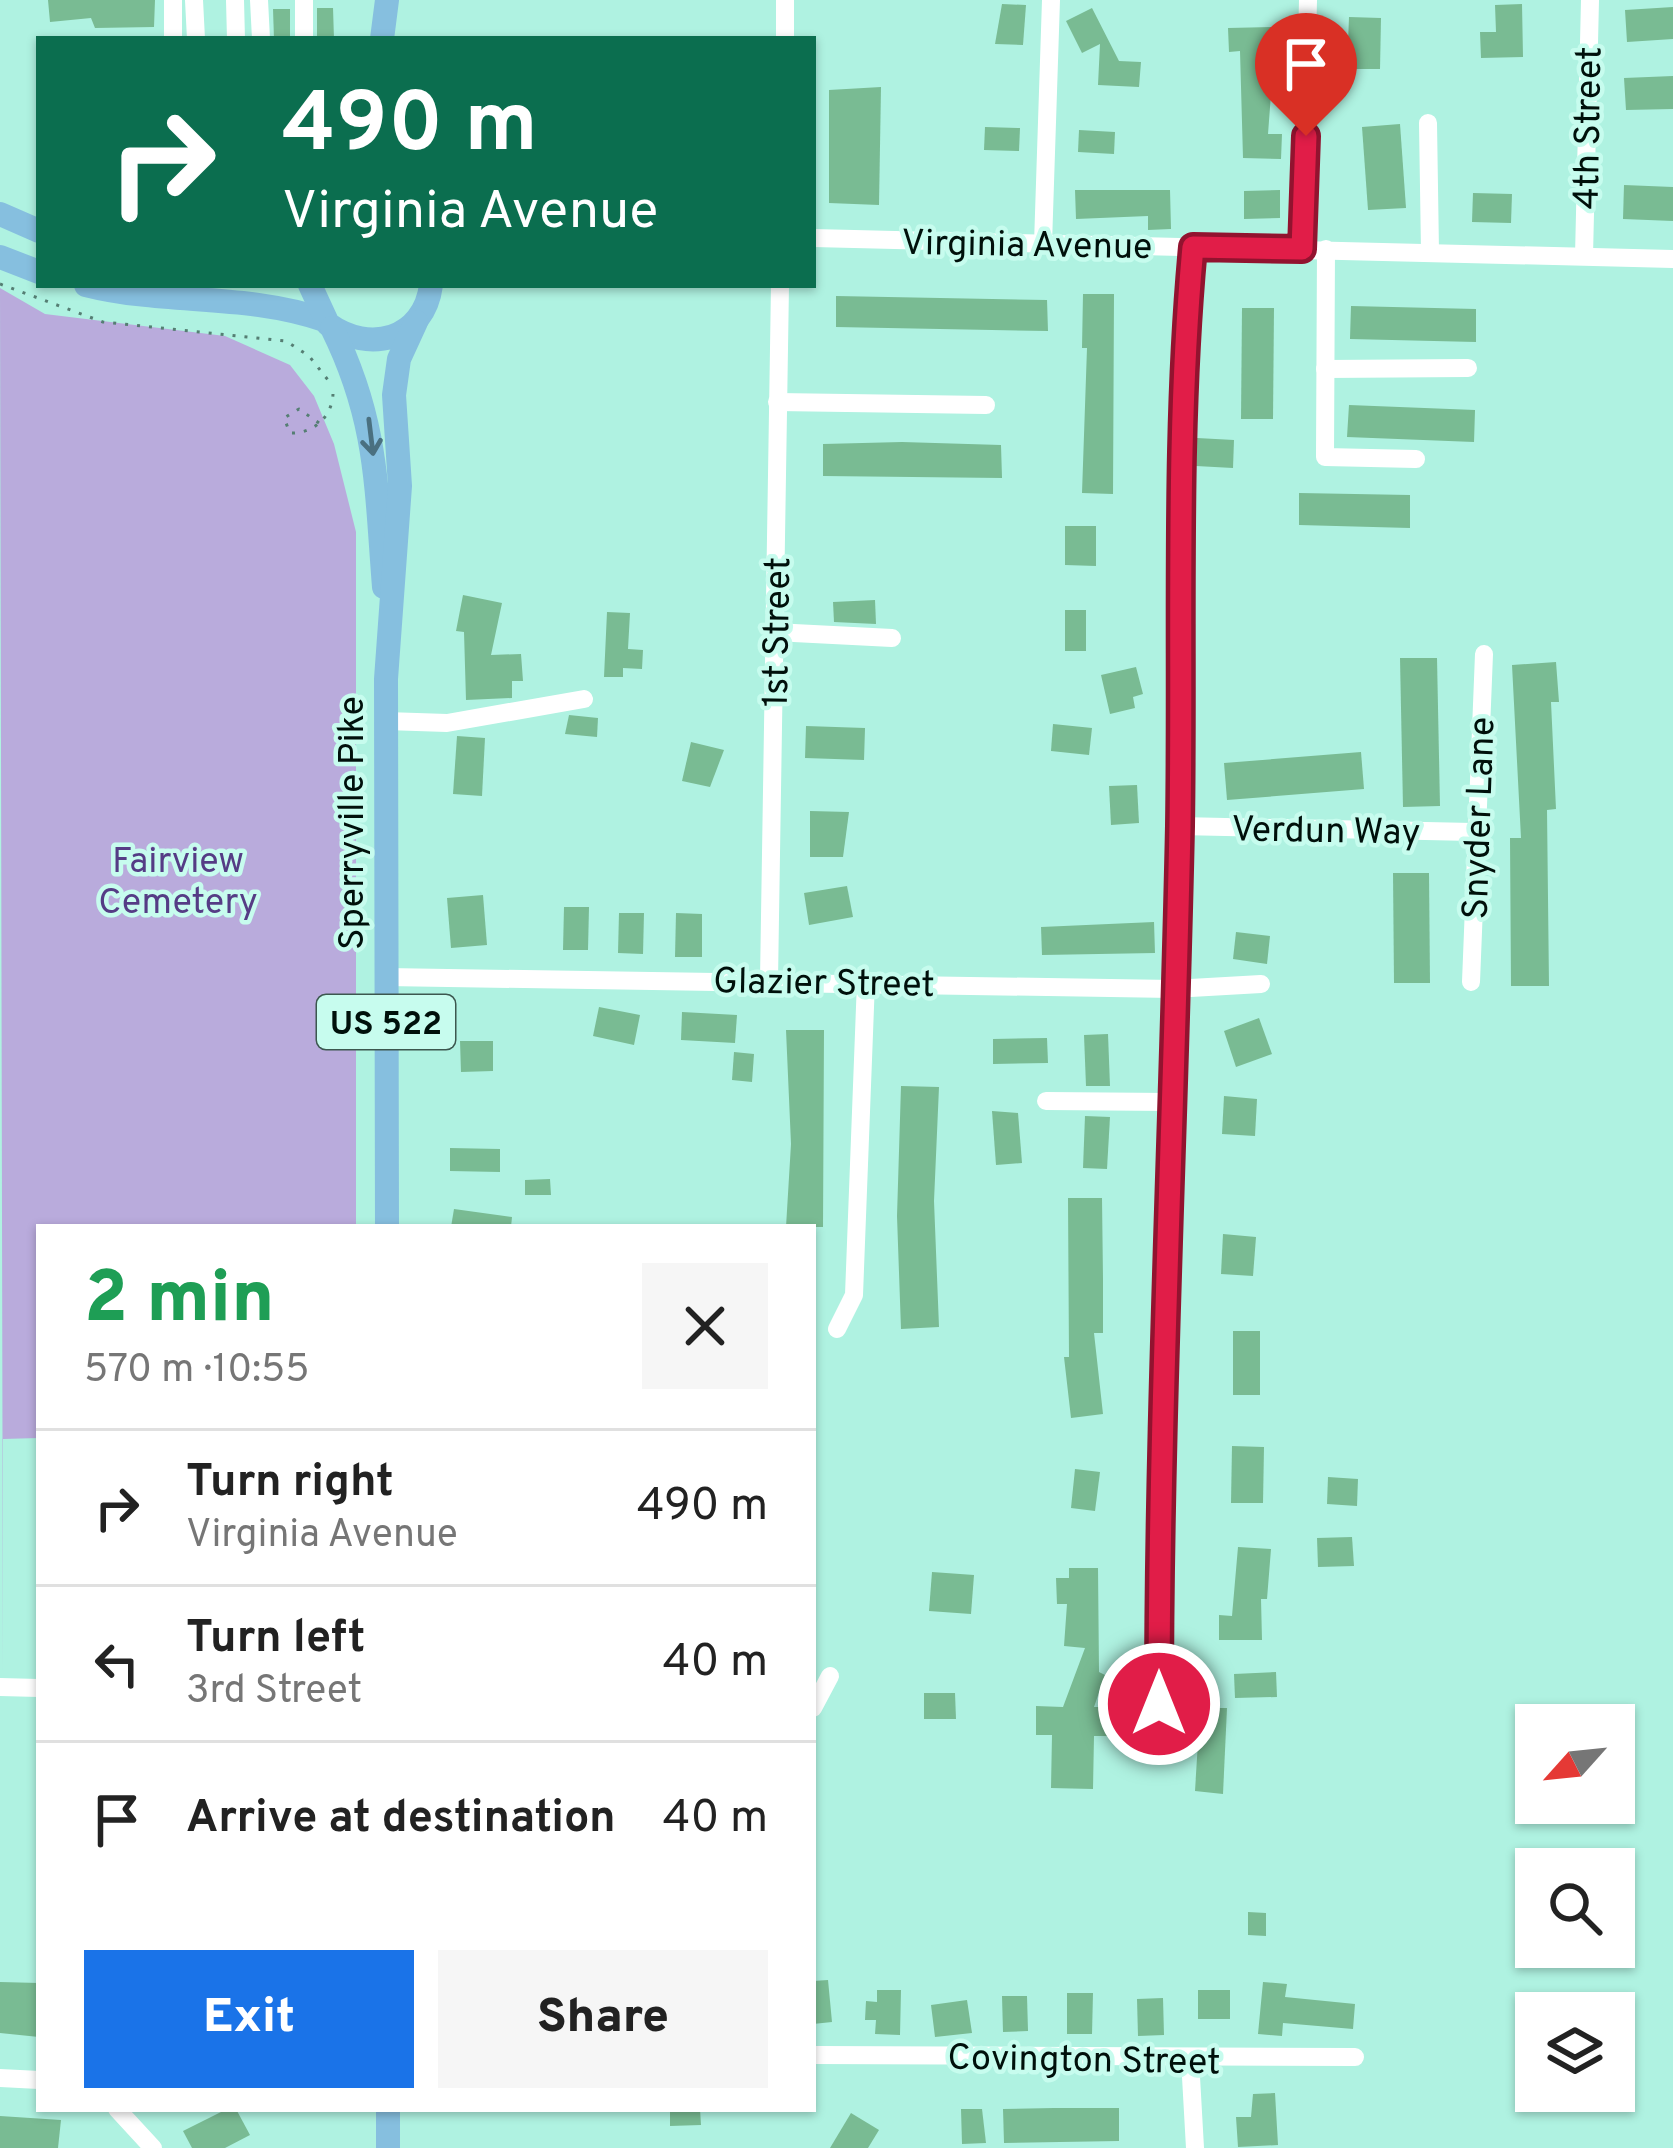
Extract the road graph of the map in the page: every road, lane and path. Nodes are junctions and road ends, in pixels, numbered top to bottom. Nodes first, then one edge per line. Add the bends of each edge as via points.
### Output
1 (172, 0) edge
2 (194, 0) edge
3 (235, 0) edge
4 (259, 0) edge
5 (304, 0) edge
6 (390, 0) edge
7 (1051, 0) edge
8 (1308, 0) edge
9 (1590, 0) edge
10 (173, 36) edge
11 (196, 36) edge
12 (236, 36) edge
13 (261, 36) edge
14 (304, 36) edge
15 (383, 36) edge
16 (394, 36) edge
17 (1428, 123) dead end
18 (0, 214) edge
19 (36, 230) edge
20 (816, 238) edge
21 (1042, 244) junction
22 (1193, 247) junction
23 (1302, 249) junction
24 (1326, 249) junction
25 (1430, 252) junction
26 (1584, 256) junction
27 (0, 257) edge
28 (1673, 259) edge
29 (36, 271) edge
30 (0, 284) edge
31 (104, 288) edge
32 (311, 288) edge
33 (780, 288) edge
34 (436, 289) edge
35 (416, 322) junction
36 (328, 324) junction
37 (1468, 368) dead end
38 (1325, 369) junction
39 (777, 402) junction
40 (986, 405) dead end
41 (319, 423) junction
42 (1416, 459) dead end
43 (775, 632) junction
44 (388, 635) junction
45 (892, 638) dead end
46 (1484, 654) dead end
47 (584, 699) dead end
48 (386, 721) junction
49 (1180, 826) junction
50 (1473, 832) junction
51 (386, 977) junction
52 (769, 980) junction
53 (866, 981) junction
54 (1471, 982) dead end
55 (1261, 984) dead end
56 (1173, 988) junction
57 (1046, 1101) dead end
58 (1169, 1102) junction
59 (387, 1224) edge
60 (837, 1329) dead end
61 (830, 1676) dead end
62 (0, 1688) edge
63 (36, 1688) edge
64 (816, 1702) edge
65 (1159, 1751) dead end
66 (816, 2055) edge
67 (1354, 2057) dead end
68 (1190, 2059) junction
69 (0, 2078) edge
70 (36, 2080) edge
71 (120, 2112) edge
72 (388, 2112) edge
73 (153, 2148) edge
74 (388, 2148) edge
75 (1195, 2148) edge

1 - 10 street
2 - 11 street
3 - 12 street
4 - 13 street
5 - 14 street
6 - 15 main road
6 - 16 main road
7 - 21 street
8 - 23 street
9 - 26 street, 4th Street
17 - 25 street
18 - 19 main road
20 - 21 street, Virginia Avenue
21 - 22 street, Virginia Avenue
22 - 23 street, Virginia Avenue
22 - 49 street via 1182,412
23 - 24 street, Virginia Avenue
24 - 25 street, Virginia Avenue
24 - 38 street
25 - 26 street, Virginia Avenue
26 - 28 street, Virginia Avenue
27 - 29 main road
30 - 41 path via 103,322 292,344 332,389 332,409
31 - 36 main road via 271,304
32 - 36 main road, US 522
33 - 39 street, 1st Street
34 - 35 main road, US 522
35 - 36 main road via 366,342
35 - 44 main road, Sperryville Pike / US 522 via 394,379 399,560
36 -> 44 main road, Sperryville Pike / US 522 via 369,420
37 - 38 street
38 - 42 street via 1325,457
39 - 40 street
39 - 43 street, 1st Street
41 - 41 path via 294,434 284,418 299,410
43 - 45 street
43 - 52 street, 1st Street
44 - 48 main road, Sperryville Pike / US 522
46 - 50 street, Snyder Lane
47 - 48 street via 447,723
48 - 51 main road, Sperryville Pike / US 522
49 - 50 street, Verdun Way
49 - 56 street
50 - 54 street, Snyder Lane
51 - 52 street, Glazier Street
51 - 59 main road, Sperryville Pike / US 522
52 - 53 street, Glazier Street
53 - 56 street, Glazier Street
53 - 60 street via 854,1294
55 - 56 street, Glazier Street
56 - 58 street
57 - 58 street
58 - 65 street
61 - 64 street
62 - 63 street
66 - 68 street, Covington Street
67 - 68 street, Covington Street
68 - 75 street
69 - 70 street
71 - 73 street
72 - 74 main road

